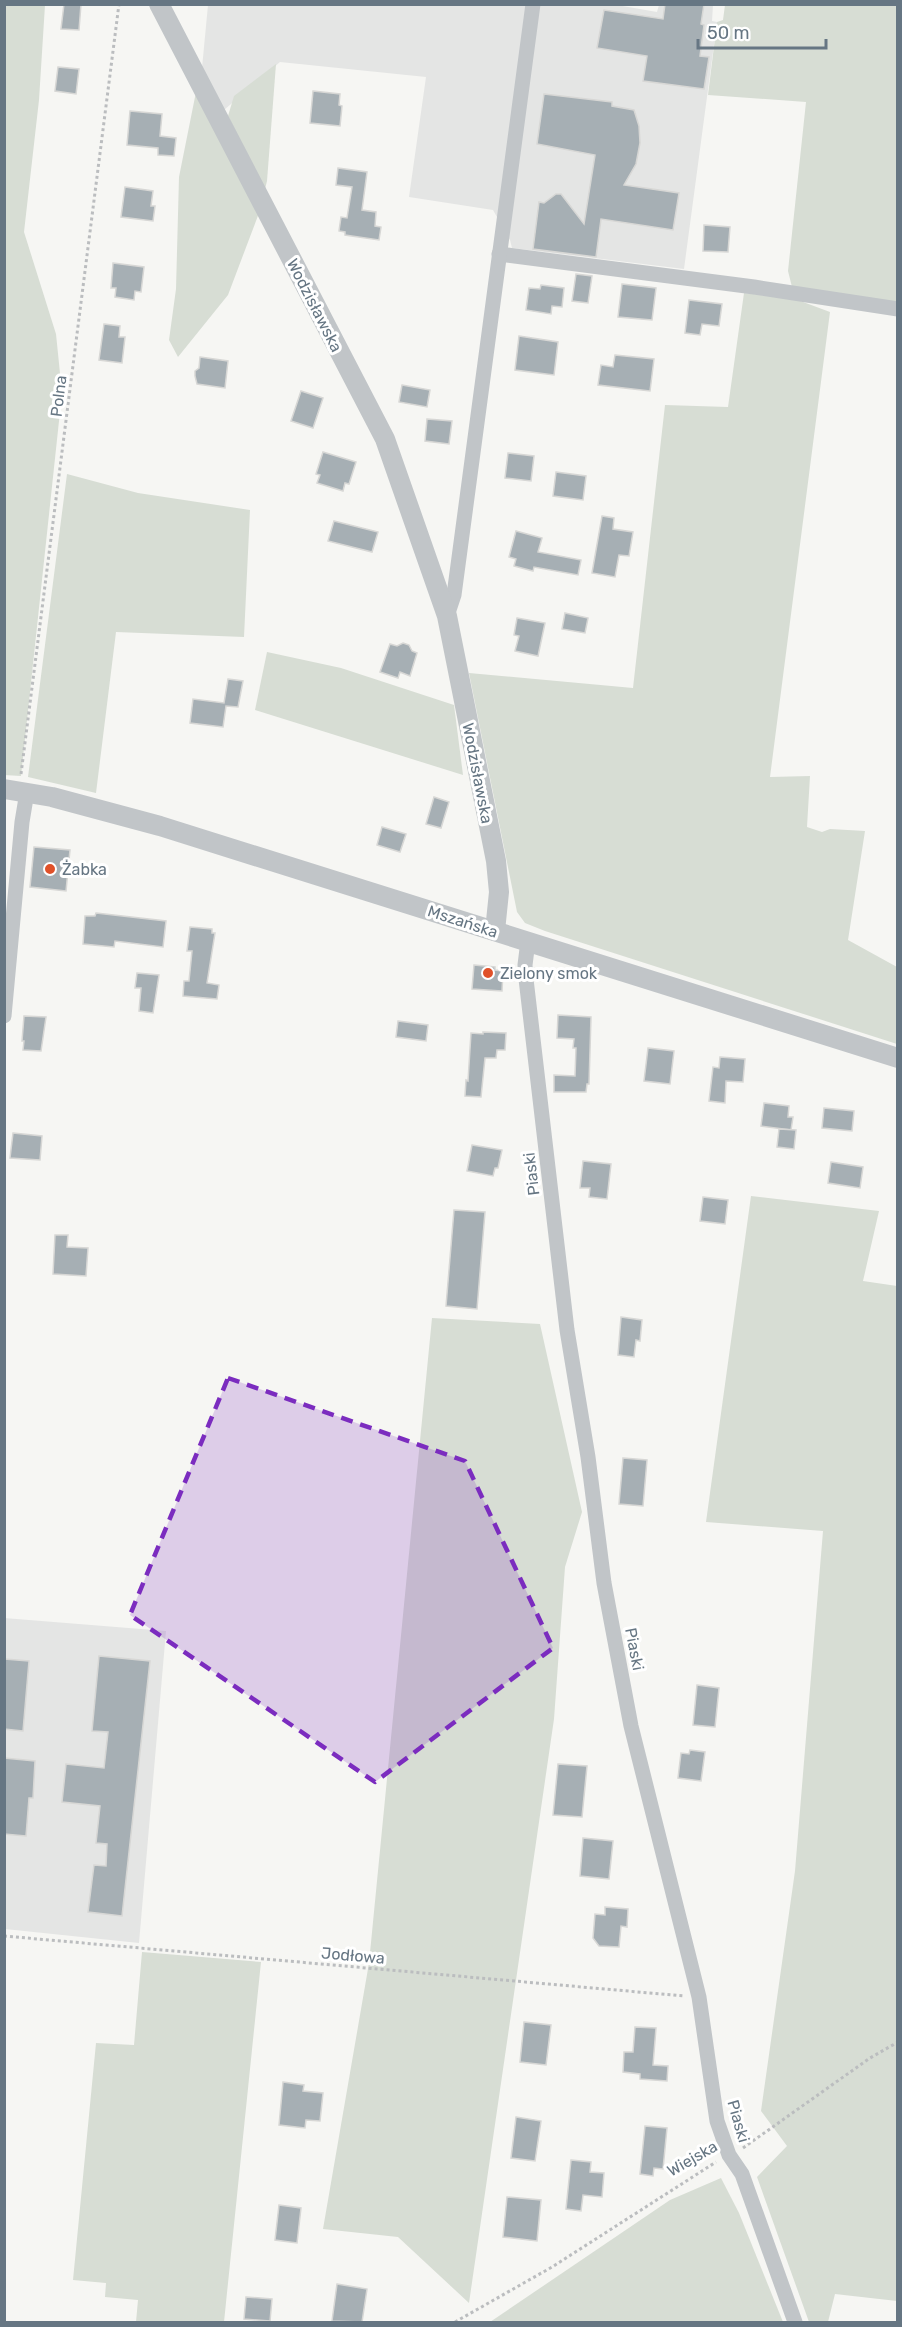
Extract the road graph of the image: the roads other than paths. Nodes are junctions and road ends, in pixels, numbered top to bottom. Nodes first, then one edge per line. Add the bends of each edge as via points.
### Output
1 (159, 4) edge
2 (533, 4) edge
3 (499, 254) junction
4 (897, 309) edge
5 (447, 616) junction
6 (17, 791) edge
7 (495, 931) junction
8 (528, 941) junction
9 (4, 1016) edge
10 (897, 1058) edge
11 (729, 2154) joint
12 (795, 2322) edge

1 - 5 street, Wodzisławska via 385,439
2 - 3 street, Wodzisławska
3 - 4 street
3 - 5 street, Wodzisławska via 454,595
5 - 7 street, Wodzisławska via 498,876
6 - 7 street, Mszańska via 160,826
6 - 9 street via 22,822
7 - 8 street, Mszańska
8 - 10 street, Mszańska
8 - 11 street, Piaski via 526,979 567,1330 604,1583 631,1726 699,1997 717,2121
11 - 12 street, Wiejska via 742,2174

